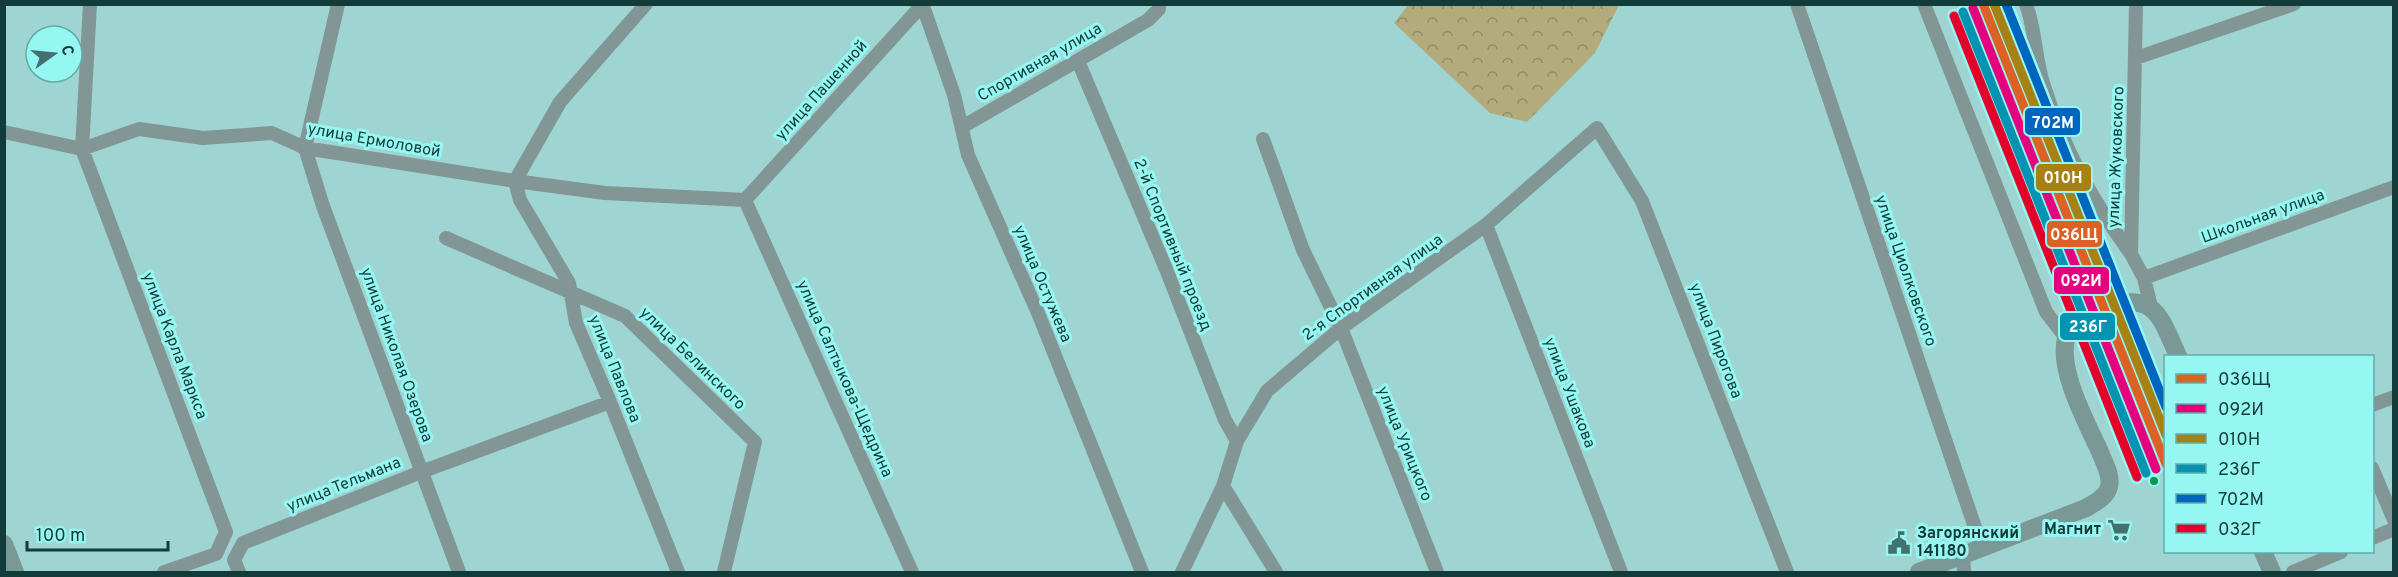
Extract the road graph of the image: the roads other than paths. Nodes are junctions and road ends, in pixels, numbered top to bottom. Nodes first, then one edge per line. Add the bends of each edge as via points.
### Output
1 (90, 4) edge
2 (338, 4) edge
3 (646, 4) edge
4 (1159, 4) edge
5 (1797, 4) edge
6 (1924, 4) edge
7 (2026, 4) edge
8 (2136, 4) edge
9 (2294, 4) edge
10 (921, 5) edge
11 (2136, 58) junction
12 (1078, 61) junction
13 (962, 127) junction
14 (1597, 128) joint
15 (4, 132) edge
16 (1263, 139) dead end
17 (305, 148) junction
18 (82, 149) junction
19 (515, 181) junction
20 (2394, 187) edge
21 (745, 200) junction
22 (1486, 225) junction
23 (446, 238) dead end
24 (2131, 254) junction
25 (2144, 278) junction
26 (571, 292) junction
27 (2151, 307) junction
28 (1341, 328) junction
29 (2066, 338) junction
30 (2177, 355) edge
31 (2394, 397) edge
32 (610, 402) junction
33 (2374, 405) edge
34 (1238, 441) junction
35 (2374, 470) edge
36 (421, 472) junction
37 (1223, 486) junction
38 (2394, 520) edge
39 (2394, 529) edge
40 (2374, 538) edge
41 (4, 544) edge
42 (1982, 548) junction
43 (2263, 553) edge
44 (2339, 553) edge
45 (1963, 564) edge
46 (237, 567) edge
47 (15, 573) edge
48 (164, 573) edge
49 (459, 573) edge
50 (678, 573) edge
51 (724, 573) edge
52 (912, 573) edge
53 (1142, 573) edge
54 (1182, 573) edge
55 (1276, 573) edge
56 (1437, 573) edge
57 (1621, 573) edge
58 (1787, 573) edge
59 (1919, 573) edge
60 (2272, 573) edge
61 (2293, 573) edge

1 - 18 street
2 - 17 street
3 - 19 street via 560,102
4 - 12 street, Спортивная улица via 1148,20
5 - 42 street, улица Циолковского
6 - 29 street via 2046,312
7 - 24 street via 2043,83 2068,152 2103,216
8 - 11 street, улица Жуковского
9 - 11 street
10 - 13 street, улица Остужева
10 - 21 street, улица Пашенной
11 - 24 street, улица Жуковского
12 - 13 street, Спортивная улица
12 - 34 street, 2-й Спортивный проезд via 1225,420
13 - 53 street, улица Остужева via 968,155 1038,313
14 - 22 street, 2-я Спортивная улица
14 - 58 street, улица Пирогова via 1642,201
15 - 18 street
16 - 28 street, улица Урицкого via 1303,250
17 - 18 street, улица Ермоловой via 272,134 203,138 139,129
17 - 19 street, улица Ермоловой
17 - 36 street, улица Николая Озерова
18 - 48 street, улица Карла Маркса via 226,532 216,554
19 - 21 street, улица Ермоловой via 605,193
19 - 26 street, улица Павлова via 520,200
20 - 25 street, Школьная улица
21 - 52 street, улица Салтыкова-Щедрина
22 - 28 street, 2-я Спортивная улица
22 - 57 street, улица Ушакова
23 - 26 street, улица Белинского
24 - 25 street, улица Жуковского
25 - 27 street, улица Жуковского
26 - 32 street, улица Павлова via 576,323
26 - 51 street, улица Белинского via 625,316 755,442
27 - 29 main road via 2137,302 2109,306 2084,317
27 - 30 main road via 2164,322
28 - 34 street, 2-я Спортивная улица via 1267,391
28 - 56 street, улица Урицкого
29 - 42 main road via 2068,376 2110,480 2109,489 2098,501
31 - 33 street
32 - 36 street, улица Тельмана
32 - 50 street, улица Павлова
34 - 37 street, 2-я Спортивная улица
35 - 38 street
36 - 46 street, улица Тельмана via 243,543
36 - 49 street, улица Николая Озерова
37 - 54 street, 2-я Спортивная улица
37 - 55 street
39 - 40 street
41 - 47 main road
42 - 45 main road
43 - 60 main road
44 - 61 street
45 - 59 main road

